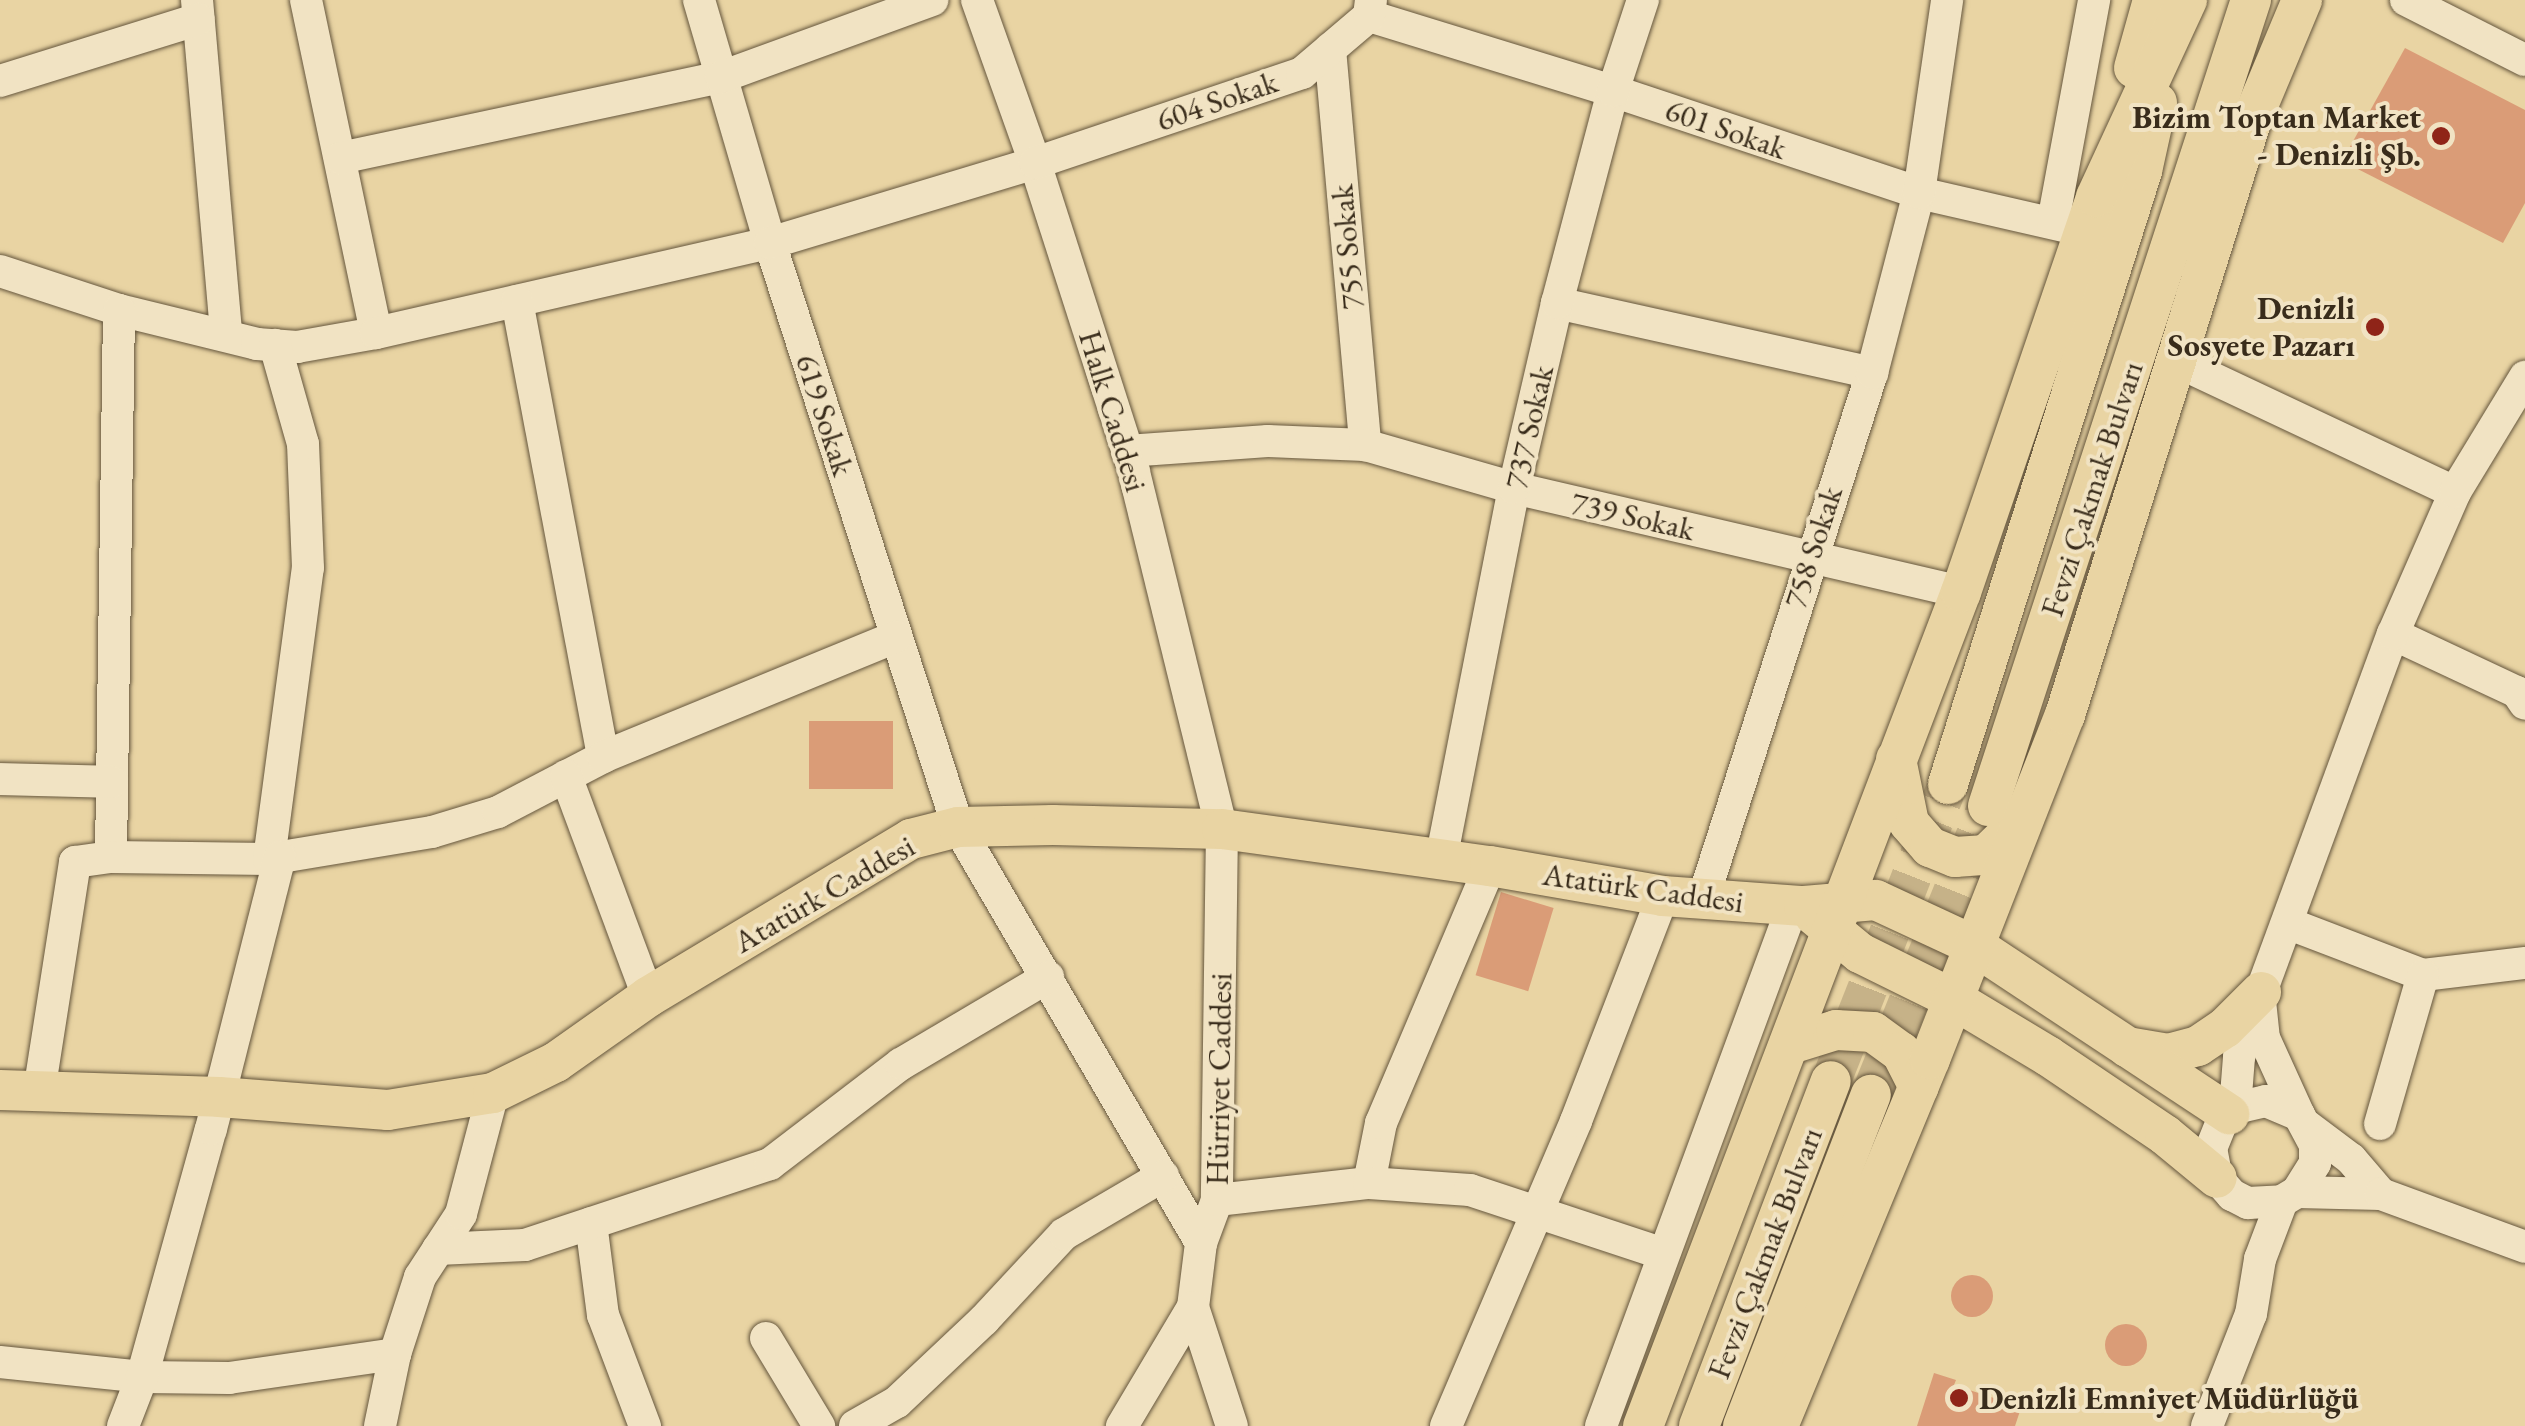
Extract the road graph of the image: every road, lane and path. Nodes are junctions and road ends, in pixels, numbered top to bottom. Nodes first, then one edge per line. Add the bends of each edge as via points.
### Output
1 (306, 0) edge
2 (699, 0) edge
3 (932, 0) edge
4 (977, 0) edge
5 (1643, 0) edge
6 (1947, 0) edge
7 (2094, 0) edge
8 (2153, 0) edge
9 (2189, 0) edge
10 (2211, 0) edge
11 (2251, 0) edge
12 (2269, 0) edge
13 (2288, 0) edge
14 (2302, 0) edge
15 (2406, 0) edge
16 (203, 5) edge
17 (1370, 8) edge
18 (1330, 49) junction
19 (2525, 60) edge
20 (2271, 66) junction
21 (721, 77) junction
22 (0, 81) edge
23 (1613, 91) junction
24 (2205, 140) junction
25 (340, 158) junction
26 (1035, 163) junction
27 (2142, 170) junction
28 (1919, 194) junction
29 (2078, 217) junction
30 (770, 243) junction
31 (0, 271) edge
32 (516, 301) junction
33 (1557, 303) junction
34 (120, 310) junction
35 (226, 333) junction
36 (376, 333) junction
37 (276, 345) junction
38 (2176, 361) junction
39 (1872, 373) junction
40 (2522, 390) edge
41 (1365, 444) junction
42 (1127, 450) junction
43 (1514, 488) junction
44 (2455, 492) junction
45 (1809, 556) junction
46 (1961, 592) junction
47 (2393, 634) junction
48 (896, 636) junction
49 (2525, 704) edge
50 (1896, 755) junction
51 (603, 756) junction
52 (566, 776) junction
53 (0, 780) edge
54 (112, 782) junction
55 (1948, 784) tunnel mouth
56 (1988, 806) tunnel mouth
57 (2029, 808) junction
58 (958, 827) junction
59 (1222, 830) junction
60 (111, 857) junction
61 (274, 858) junction
62 (1441, 860) junction
63 (1490, 866) junction
64 (1683, 897) junction
65 (1817, 911) junction
66 (2286, 923) junction
67 (1976, 946) junction
68 (2525, 963) edge
69 (2423, 976) junction
70 (1048, 977) junction
71 (2260, 992) junction
72 (648, 997) junction
73 (1953, 998) junction
74 (1791, 1044) junction
75 (2122, 1046) junction
76 (1831, 1081) tunnel mouth
77 (1919, 1087) junction
78 (20, 1091) edge
79 (493, 1093) junction
80 (1871, 1094) tunnel mouth
81 (219, 1097) junction
82 (2232, 1111) junction
83 (2303, 1120) junction
84 (2380, 1124) dead end
85 (1163, 1176) junction
86 (1369, 1184) junction
87 (2225, 1187) junction
88 (2365, 1193) junction
89 (2290, 1197) junction
90 (1216, 1200) junction
91 (1537, 1208) junction
92 (591, 1222) junction
93 (1201, 1243) junction
94 (2525, 1248) edge
95 (438, 1249) junction
96 (2262, 1253) junction
97 (1664, 1254) junction
98 (1194, 1307) junction
99 (766, 1338) dead end
100 (395, 1354) junction
101 (0, 1362) edge
102 (142, 1377) junction
103 (897, 1414) edge
104 (123, 1426) edge
105 (380, 1426) edge
106 (645, 1426) edge
107 (819, 1426) edge
108 (855, 1426) edge
109 (1122, 1426) edge
110 (1232, 1426) edge
111 (1446, 1426) edge
112 (1600, 1426) edge
113 (1643, 1426) edge
114 (1699, 1426) edge
115 (1742, 1426) edge
116 (1778, 1426) edge
117 (2207, 1426) edge

1 - 25 street
2 - 21 street, 619 Sokak
3 - 21 street
4 - 26 street, Halk Caddesi
5 - 23 street, 737 Sokak
6 - 28 street, 758 Sokak
7 - 29 street
8 - 29 main road
9 - 27 main road, Fevzi Çakmak Bulvarı
9 - 29 main road
10 - 27 main road
11 - 24 main road, Fevzi Çakmak Bulvarı
12 - 24 main road
13 - 20 main road
14 - 20 main road
15 - 19 street
16 - 22 street
16 - 35 street
17 - 18 street, 604 Sokak
17 - 23 street, 601 Sokak
18 - 26 street, 604 Sokak via 1302,72
18 - 41 street, 755 Sokak
20 - 38 main road
21 - 25 street
21 - 30 street, 619 Sokak
23 - 28 street, 601 Sokak
23 - 33 street, 737 Sokak
24 - 56 main road, Fevzi Çakmak Bulvarı
25 - 36 street
26 - 30 street, 604 Sokak
26 - 42 street, Halk Caddesi
27 - 55 main road, Fevzi Çakmak Bulvarı
28 - 29 street, 601 Sokak
28 - 39 street, 758 Sokak
29 - 46 main road
30 - 32 street, 604 Sokak
30 - 48 street, 619 Sokak
31 - 34 street, 604 Sokak
32 - 36 street, 604 Sokak
32 - 51 street
33 - 39 street
33 - 43 street, 737 Sokak
34 - 35 street, 604 Sokak
34 - 54 street
35 - 37 street, 604 Sokak
36 - 37 street, 604 Sokak
37 - 61 street via 303,444 308,568
38 - 44 street
38 - 57 main road via 2065,715
39 - 45 street, 758 Sokak
40 - 44 street
41 - 42 street, 739 Sokak via 1268,441
41 - 43 street, 739 Sokak
42 - 59 street, Halk Caddesi
43 - 45 street, 739 Sokak
43 - 62 street, 737 Sokak
44 - 47 street
45 - 46 street, 739 Sokak
45 - 64 street, 758 Sokak
46 - 50 main road
47 - 49 street via 2518,692
47 - 66 street
48 - 51 street
48 - 58 street, 619 Sokak
50 - 57 main road via 1909,823 1945,854 1986,855
50 - 65 main road
51 - 52 street
52 - 61 street via 498,812 432,832
52 - 72 street
53 - 54 street
54 - 60 street
57 - 67 main road
58 - 59 main road, Atatürk Caddesi
58 - 70 street, 619 Sokak
58 - 72 main road, Atatürk Caddesi via 912,839
59 - 62 main road, Atatürk Caddesi
59 - 90 street, Hürriyet Caddesi
60 - 61 street
60 - 78 street via 75,862
61 - 81 street
62 - 63 main road, Atatürk Caddesi
63 - 64 main road, Atatürk Caddesi
63 - 86 street via 1381,1123
64 - 65 main road, Atatürk Caddesi
64 - 91 street, 758 Sokak
65 - 67 main road, Atatürk Caddesi via 1876,900
65 - 73 main road via 1860,953
65 - 74 main road
65 - 97 street
66 - 69 street
66 - 71 street
67 - 73 main road
67 - 75 main road, Atatürk Caddesi
68 - 69 street
69 - 84 street
70 - 85 street, 619 Sokak
70 - 92 street via 901,1064 770,1164
71 - 75 main road via 2198,1046 2168,1054
71 - 82 street
71 - 83 street via 2264,1038
72 - 79 main road, Atatürk Caddesi via 556,1062
73 - 77 main road
73 - 87 main road via 2086,1081
74 - 77 main road via 1836,1030 1873,1032 1901,1052
74 - 113 main road
75 - 82 main road, Atatürk Caddesi
76 - 114 main road, Fevzi Çakmak Bulvarı
77 - 116 main road
78 - 81 main road, Atatürk Caddesi
79 - 81 main road, Atatürk Caddesi via 388,1110
79 - 95 street via 461,1214
80 - 115 main road, Fevzi Çakmak Bulvarı
81 - 102 street
82 - 83 street via 2266,1101
82 - 87 street via 2210,1148
83 - 88 street via 2351,1160
83 - 89 street via 2314,1163
85 - 93 street, 619 Sokak
85 - 103 street via 1064,1234
86 - 90 street
86 - 91 street via 1470,1190
87 - 89 street via 2266,1205
87 - 96 street
88 - 89 street
88 - 94 street
88 - 96 street via 2299,1214
89 - 96 street
90 - 93 street, Hürriyet Caddesi
91 - 97 street
91 - 111 street, 758 Sokak
92 - 95 street via 524,1246
92 - 106 street via 603,1315
93 - 98 street, Hürriyet Caddesi
95 - 100 street via 420,1276
96 - 117 street via 2251,1314
97 - 112 street
98 - 109 street, Hürriyet Caddesi
98 - 110 street
99 - 107 street
100 - 102 street via 229,1378
100 - 105 street
101 - 102 street
102 - 104 street
103 - 108 street

